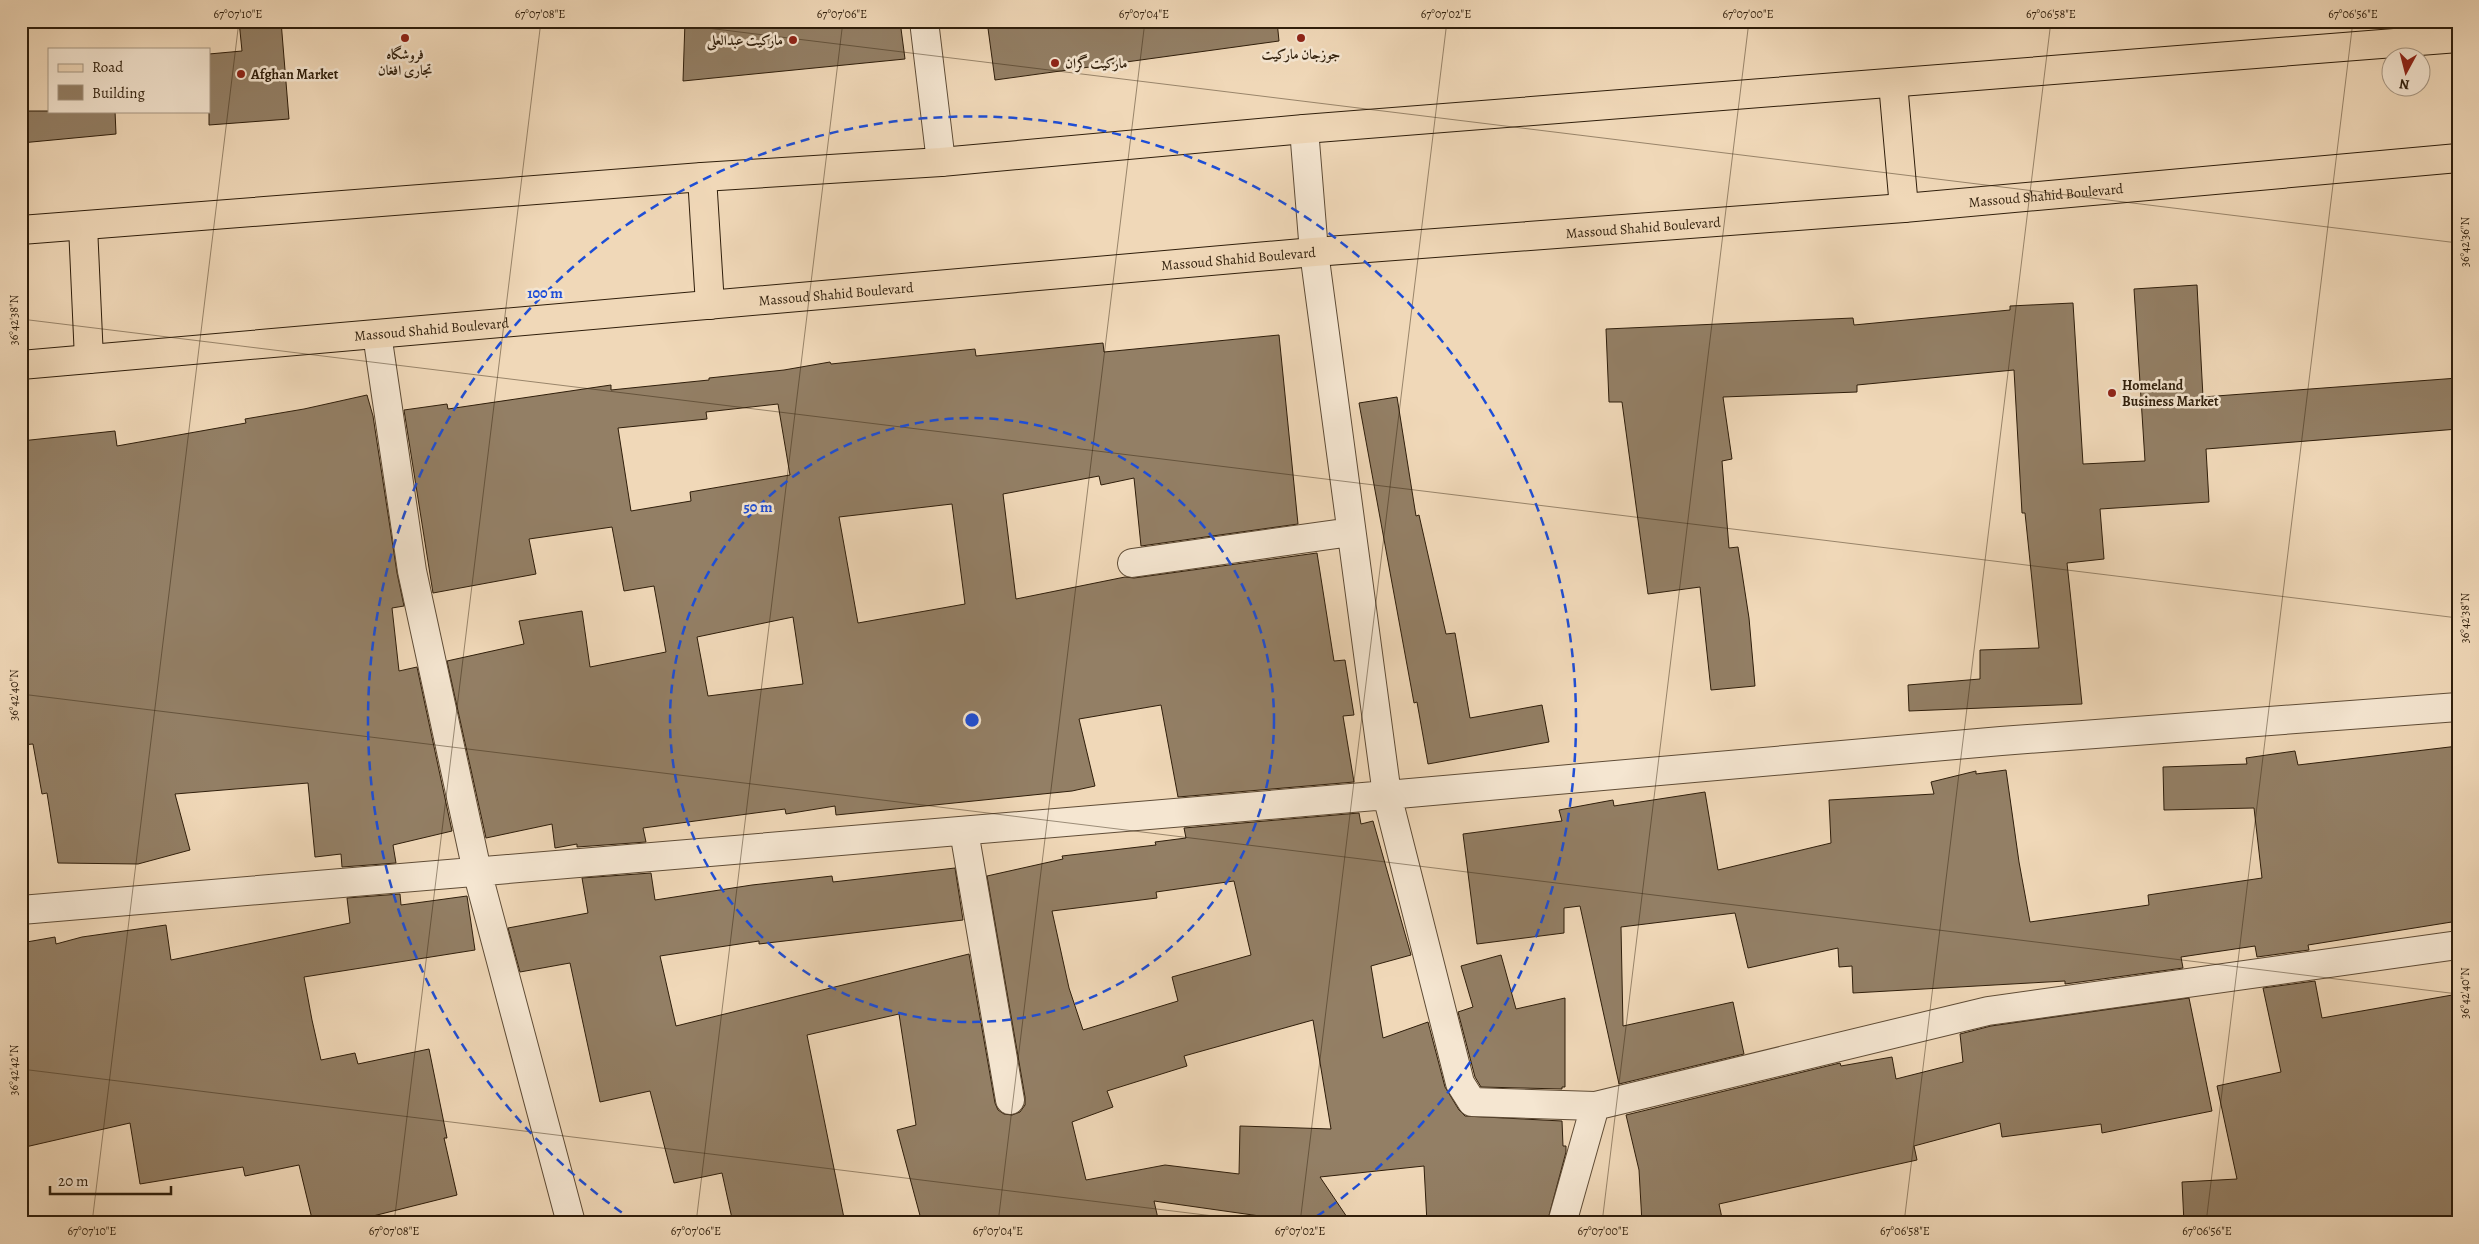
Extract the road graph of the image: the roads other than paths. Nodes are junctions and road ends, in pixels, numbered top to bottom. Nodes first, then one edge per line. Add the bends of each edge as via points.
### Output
1 (924, 21) edge
2 (2458, 38) edge
3 (1893, 83) junction
4 (1304, 129) junction
5 (2458, 158) edge
6 (941, 162) junction
7 (702, 177) junction
8 (1904, 208) junction
9 (83, 226) junction
10 (21, 230) edge
11 (1314, 252) junction
12 (710, 305) junction
13 (377, 334) junction
14 (89, 359) junction
15 (21, 365) edge
16 (1352, 532) junction
17 (1132, 563) dead end
18 (2458, 707) edge
19 (1387, 795) junction
20 (964, 831) junction
21 (478, 871) junction
22 (21, 910) edge
23 (2458, 945) edge
24 (1010, 1100) dead end
25 (1595, 1106) junction
26 (571, 1223) edge
27 (1562, 1223) edge

1 - 6 street
2 - 3 main road
3 - 4 main road
3 - 8 main road
4 - 6 main road
4 - 11 street
5 - 8 main road, Massoud Shahid Boulevard
6 - 7 main road
7 - 9 main road
7 - 12 main road
8 - 11 main road, Massoud Shahid Boulevard
9 - 10 main road
9 - 14 main road
11 - 12 main road, Massoud Shahid Boulevard
11 - 16 street
12 - 13 main road, Massoud Shahid Boulevard
13 - 14 main road, Massoud Shahid Boulevard
13 - 21 street via 412,571
14 - 15 main road, Massoud Shahid Boulevard
16 - 17 street
16 - 19 street
18 - 19 street via 2000,741
19 - 20 street
19 - 25 street via 1460,1083 1472,1102
20 - 21 street
20 - 24 street
21 - 22 street
21 - 26 street
23 - 25 street via 1988,1011
25 - 27 street

